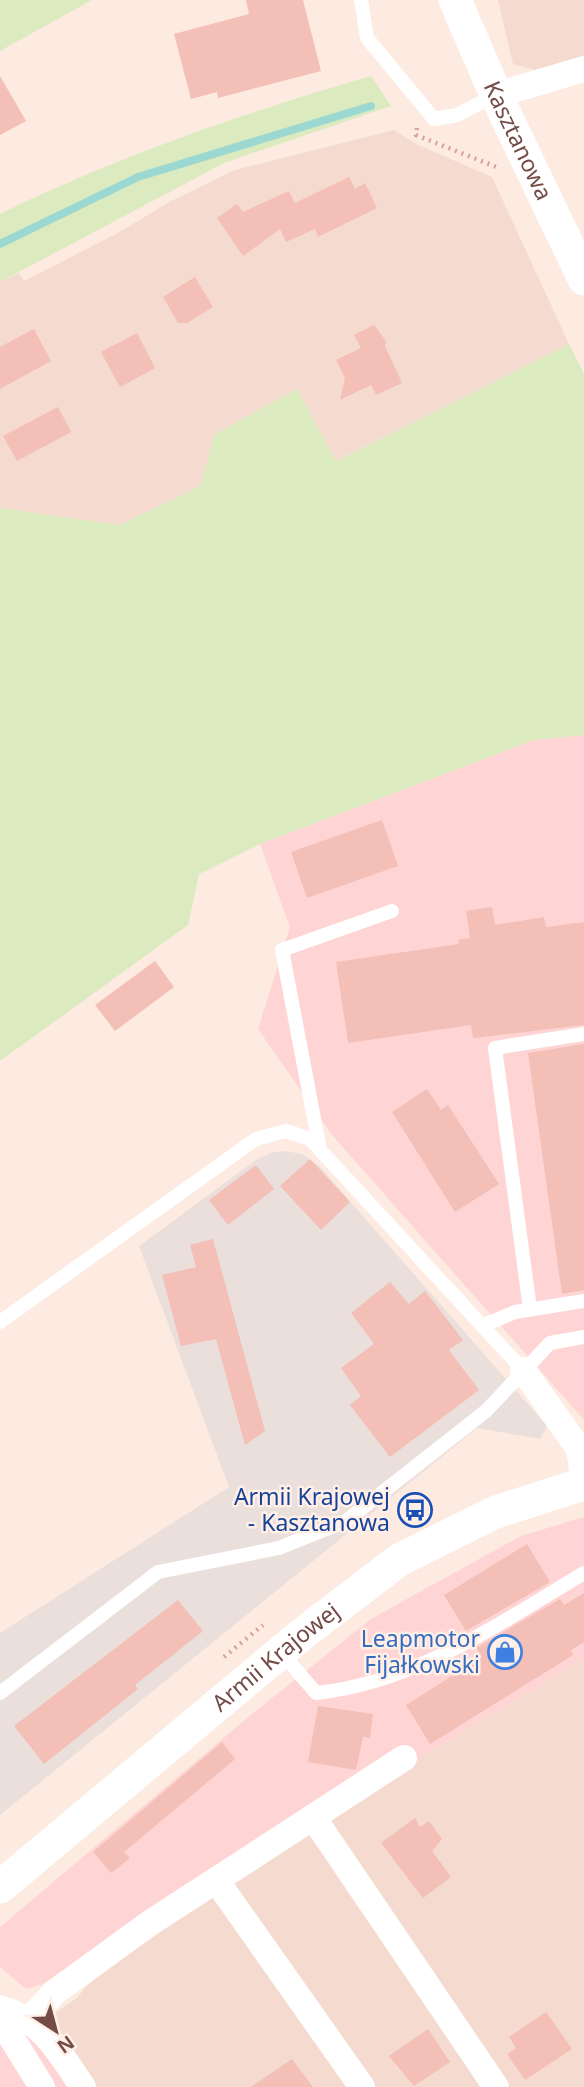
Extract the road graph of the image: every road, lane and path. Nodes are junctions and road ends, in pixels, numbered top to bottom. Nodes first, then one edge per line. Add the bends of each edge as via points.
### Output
1 (360, 0) edge
2 (455, 0) edge
3 (584, 69) edge
4 (496, 95) junction
5 (584, 279) edge
6 (391, 911) dead end
7 (584, 1034) edge
8 (320, 1150) junction
9 (584, 1301) edge
10 (530, 1309) junction
11 (0, 1322) edge
12 (482, 1326) junction
13 (584, 1337) edge
14 (523, 1370) junction
15 (584, 1484) edge
16 (584, 1573) edge
17 (281, 1652) junction
18 (0, 1693) edge
19 (404, 1758) dead end
20 (313, 1816) junction
21 (216, 1880) junction
22 (0, 1886) edge
23 (0, 2008) edge
24 (0, 2019) edge
25 (29, 2020) junction
26 (38, 2085) edge
27 (83, 2087) edge
28 (362, 2087) edge
29 (496, 2087) edge

1 - 4 lane via 366,38 434,119 457,115
2 - 4 street, Kasztanowa
3 - 4 street
4 - 5 street, Kasztanowa
6 - 8 lane via 282,950
7 - 10 lane via 495,1048
8 - 11 lane via 310,1139 286,1131 256,1139
8 - 12 lane
9 - 10 lane
10 - 12 lane
12 - 14 lane
13 - 14 lane via 550,1343
14 - 15 street via 579,1449
14 - 18 lane via 486,1412 346,1521 279,1548 158,1572
15 - 17 street, Armii Krajowej via 496,1512 399,1560
16 - 17 lane via 464,1646 356,1689 316,1693
17 - 22 street, Armii Krajowej
19 - 20 street
20 - 21 street
20 - 29 street
21 - 25 street via 87,1968
21 - 28 street
23 - 25 street
24 - 26 street
25 - 27 street via 44,2030

